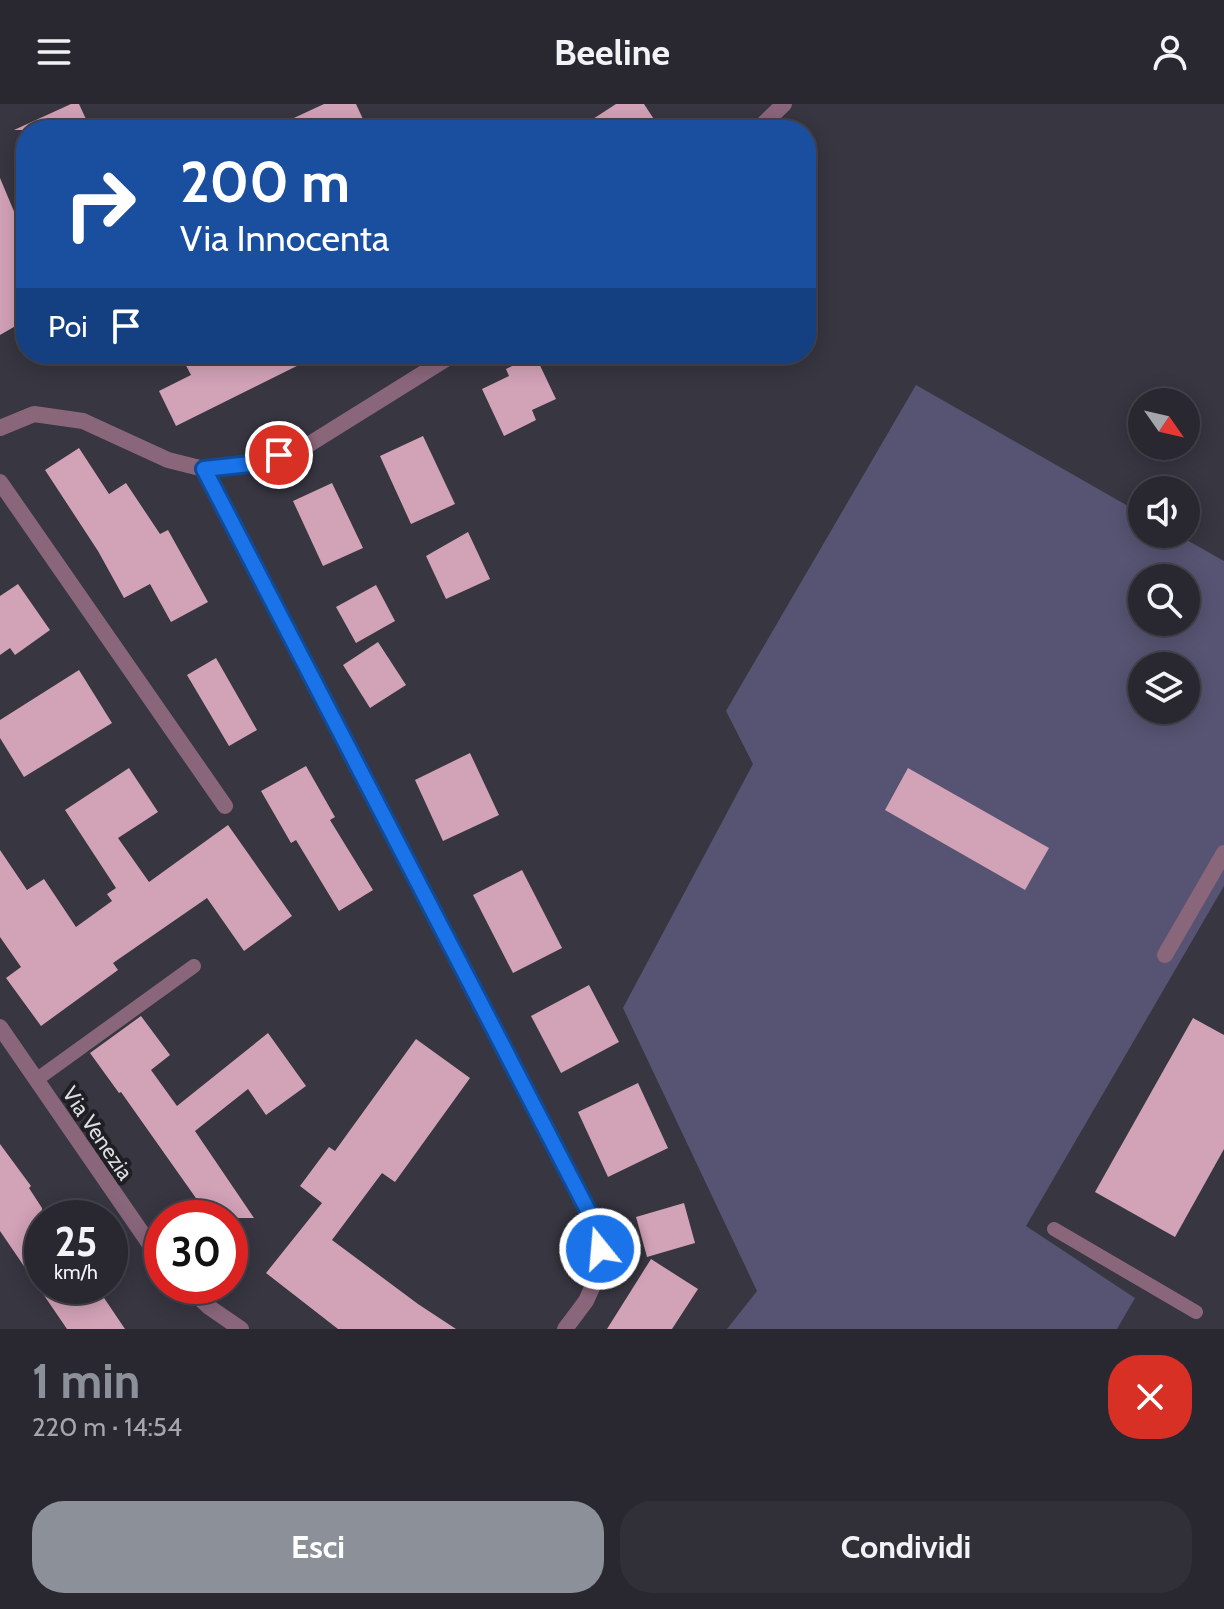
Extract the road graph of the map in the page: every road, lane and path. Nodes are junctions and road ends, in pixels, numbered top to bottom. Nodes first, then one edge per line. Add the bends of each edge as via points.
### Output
1 (784, 104) edge
2 (767, 120) edge
3 (438, 364) edge
4 (0, 428) edge
5 (204, 469) junction
6 (0, 482) edge
7 (225, 806) dead end
8 (1224, 853) edge
9 (1165, 955) dead end
10 (194, 966) dead end
11 (0, 1027) edge
12 (36, 1080) junction
13 (1054, 1229) dead end
14 (144, 1236) edge
15 (206, 1304) edge
16 (1196, 1312) dead end
17 (241, 1329) edge
18 (565, 1329) edge

1 - 2 street
3 - 5 street via 308,445 250,464
4 - 5 street via 34,414 83,421 168,460
5 - 18 street via 598,1230 601,1268
6 - 7 street
8 - 9 street
10 - 12 lane
11 - 12 street, Via Venezia
12 - 14 street, Via Venezia
13 - 16 lane
15 - 17 street

